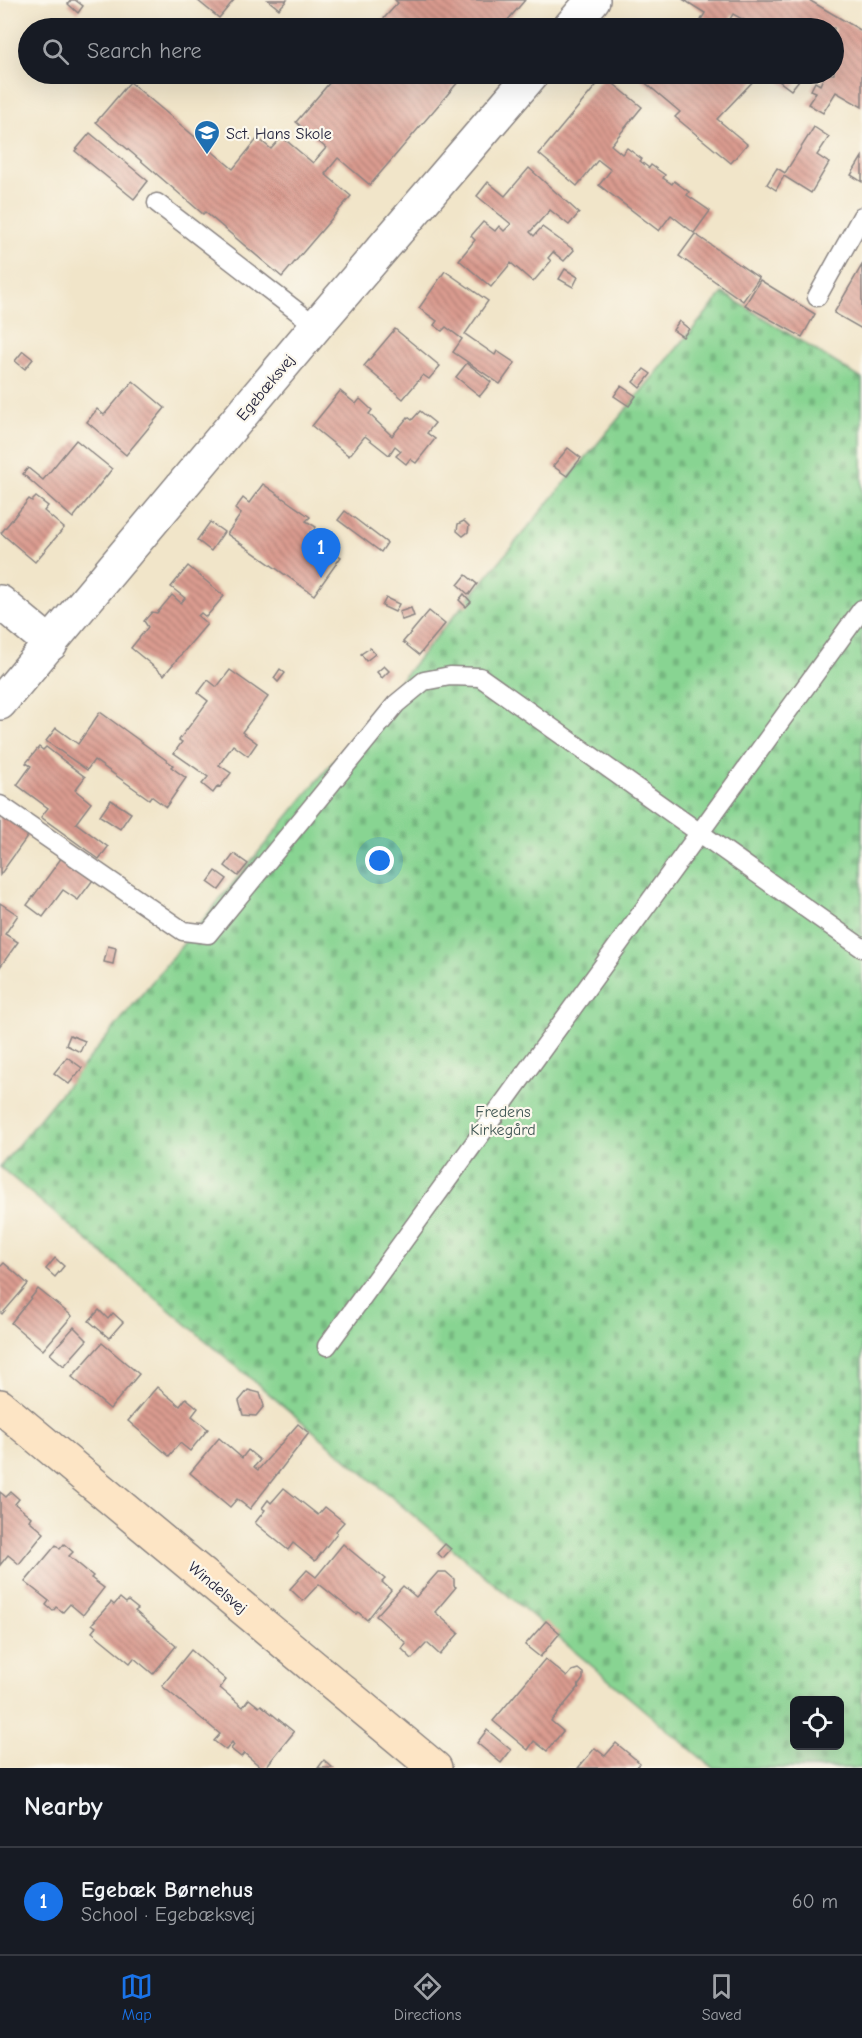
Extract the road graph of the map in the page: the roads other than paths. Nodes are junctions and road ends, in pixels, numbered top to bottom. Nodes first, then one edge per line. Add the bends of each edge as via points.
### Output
1 (593, 0) edge
2 (578, 18) edge
3 (524, 84) edge
4 (157, 202) dead end
5 (862, 216) edge
6 (817, 297) dead end
7 (316, 326) junction
8 (0, 602) edge
9 (862, 609) edge
10 (51, 644) junction
11 (0, 703) edge
12 (0, 805) edge
13 (698, 834) junction
14 (862, 948) edge
15 (327, 1346) dead end
16 (0, 1406) edge
17 (435, 1768) edge

1 - 2 street
3 - 7 street, Egebæksvej
4 - 7 lane
5 - 6 lane
7 - 10 street, Egebæksvej
8 - 10 street
9 - 13 lane
10 - 11 street, Egebæksvej
12 - 13 lane via 183,931 208,934 396,704 424,681 450,676 480,677
13 - 14 lane
13 - 15 lane
16 - 17 street, Windelsvej

